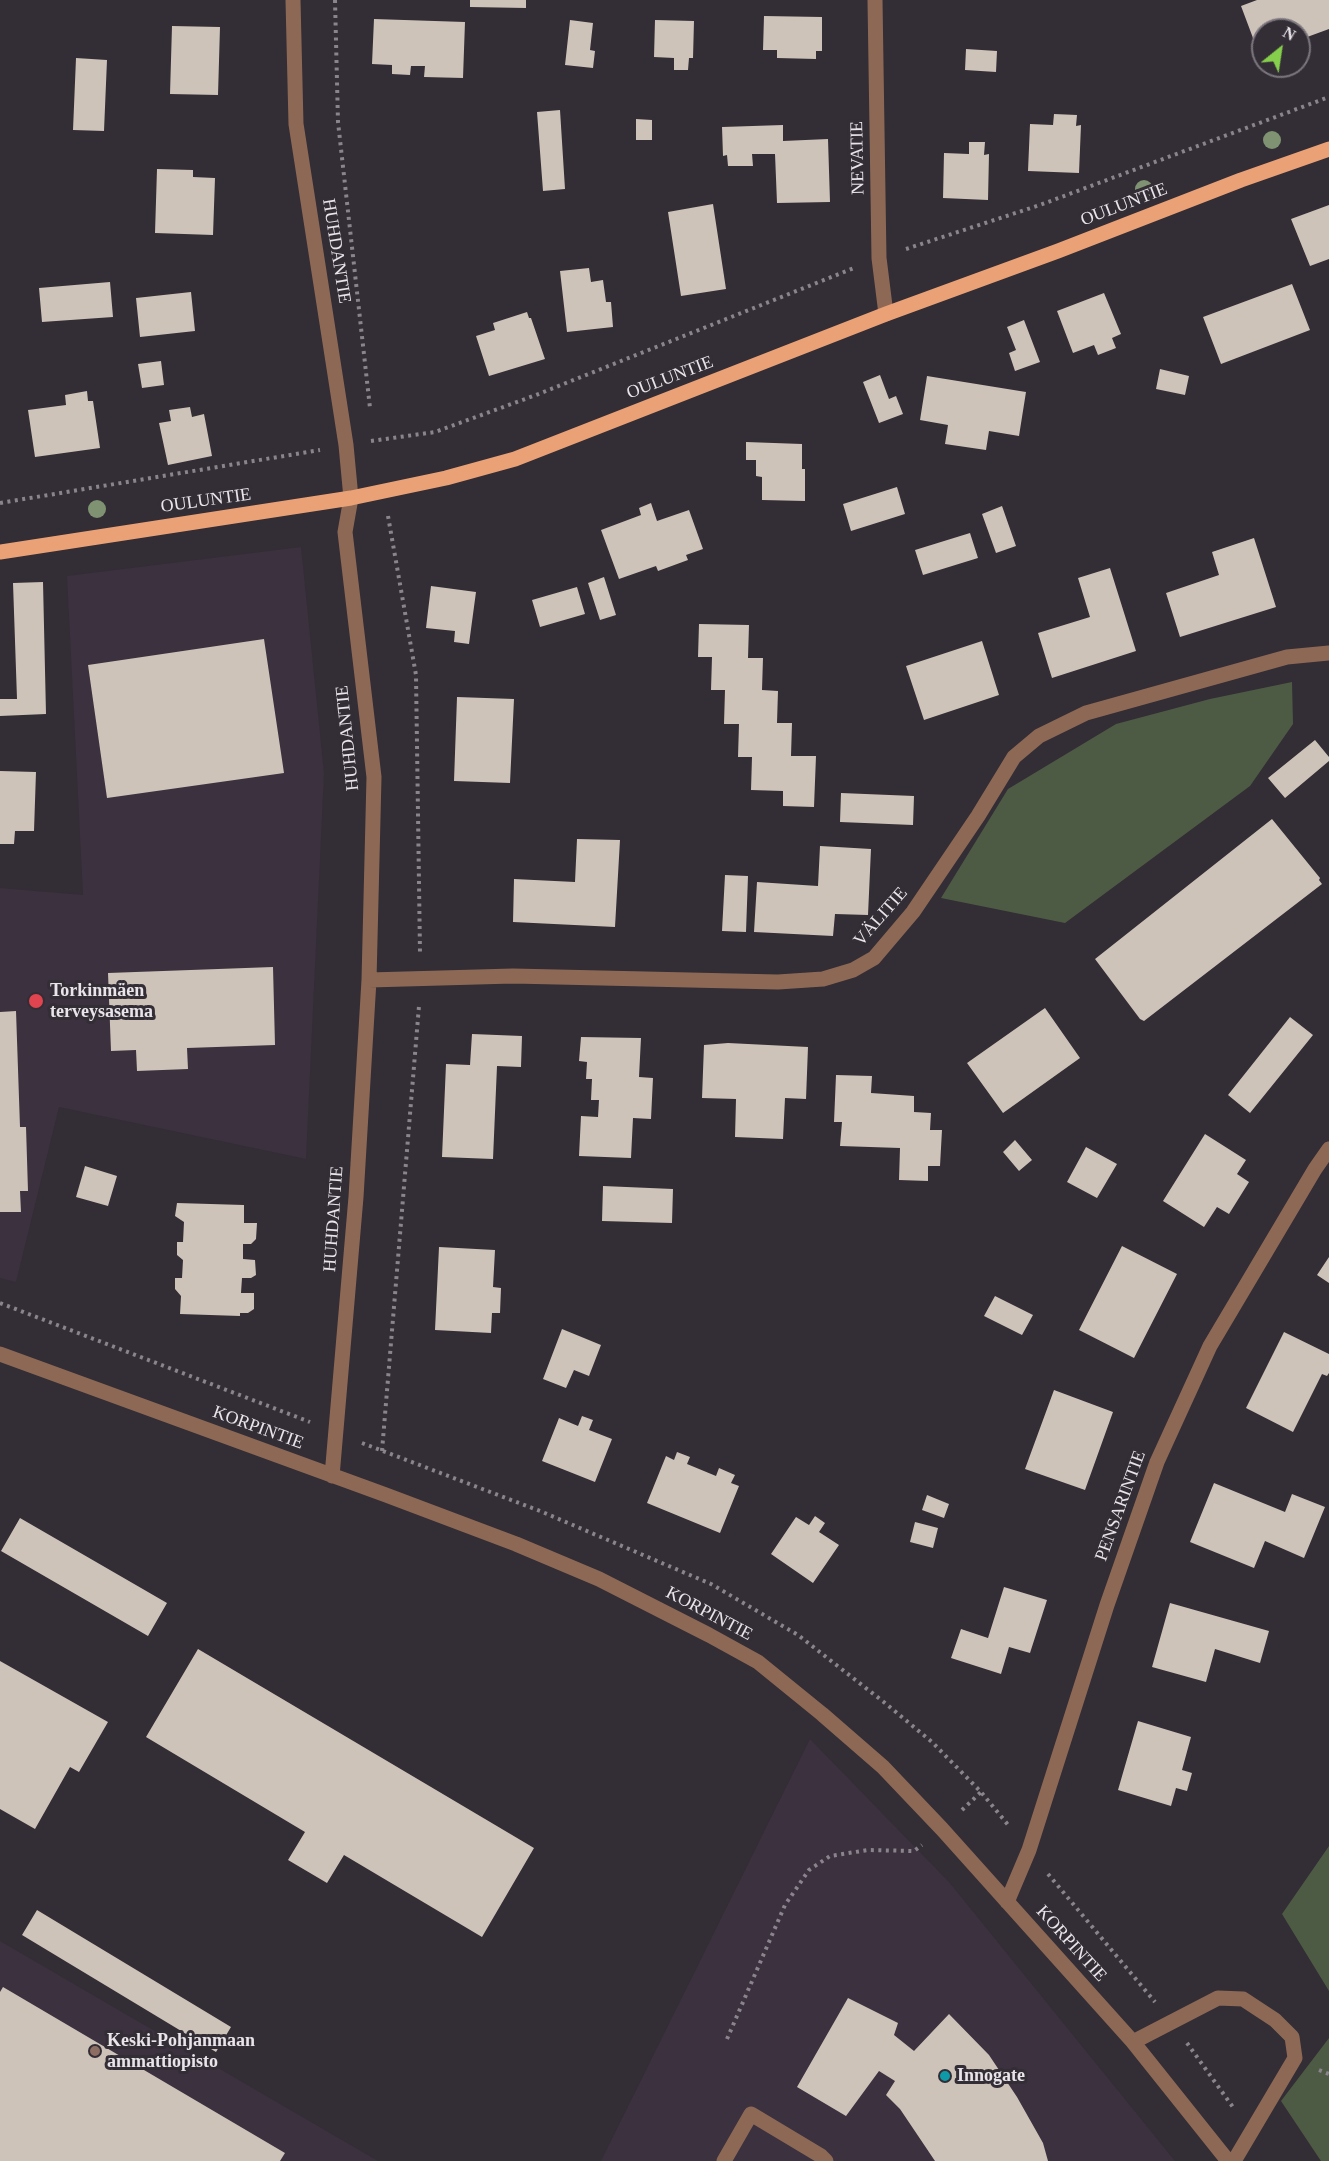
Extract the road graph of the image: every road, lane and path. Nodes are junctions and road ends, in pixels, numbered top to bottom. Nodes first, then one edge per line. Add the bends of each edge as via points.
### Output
1 (293, 0) edge
2 (875, 0) edge
3 (1329, 97) edge
4 (1329, 149) edge
5 (879, 258) junction
6 (886, 315) junction
7 (346, 445) junction
8 (351, 498) junction
9 (0, 503) edge
10 (0, 552) edge
11 (1329, 653) edge
12 (369, 980) junction
13 (1329, 1149) edge
14 (0, 1354) edge
15 (332, 1476) junction
16 (981, 1792) dead end
17 (942, 1829) junction
18 (1007, 1902) junction
19 (727, 2040) dead end
20 (1133, 2042) junction
21 (724, 2161) edge
22 (826, 2161) edge
23 (1228, 2161) edge
24 (1234, 2161) edge

1 - 7 street, HUHDANTIE via 296,124
2 - 5 street, NEVATIE
3 - 5 path via 1040,205
4 - 6 main road, OULUNTIE
5 - 6 street, NEVATIE
5 - 7 path via 435,432
6 - 8 main road, OULUNTIE via 515,459
7 - 8 street, HUHDANTIE
7 - 9 path
8 - 10 main road, OULUNTIE
8 - 12 street, HUHDANTIE via 345,532 374,777
11 - 12 street, VÄLITIE via 1287,657 1086,713 1040,736 1014,758 913,912 874,958 853,970 823,979 778,982 513,976
12 - 15 street, HUHDANTIE via 356,1197
13 - 18 street, PENSARINTIE via 1210,1346 1157,1462 1029,1850
14 - 15 street, KORPINTIE
15 - 17 street, KORPINTIE via 599,1579 758,1662 883,1767
16 - 17 path
17 - 18 street, KORPINTIE
17 - 19 path via 914,1851 868,1850 830,1856 809,1870 785,1905
18 - 20 street, KORPINTIE
20 - 23 street, KORPINTIE
20 - 24 street via 1218,1998 1243,1999 1275,2020 1292,2037 1295,2058
21 - 22 street via 752,2114

